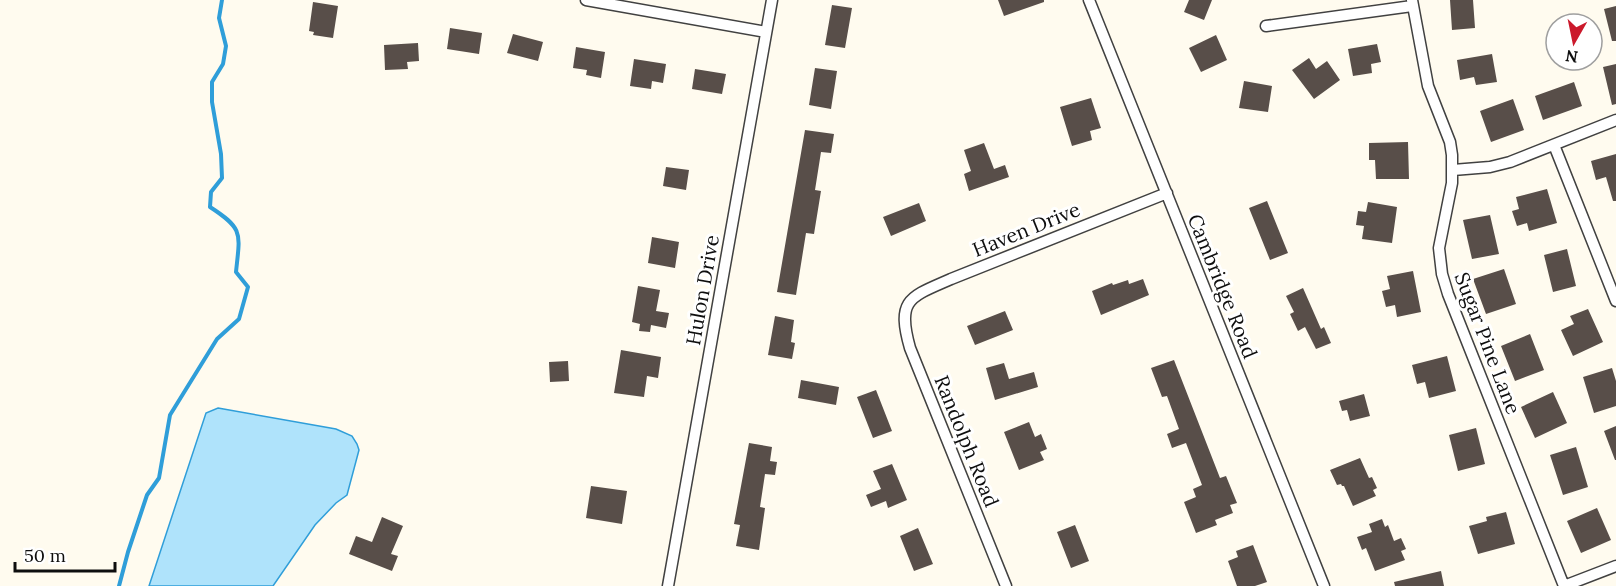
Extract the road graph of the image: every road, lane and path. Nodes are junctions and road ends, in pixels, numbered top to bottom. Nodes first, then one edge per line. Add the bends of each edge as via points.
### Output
1 (586, 0) edge
2 (772, 0) edge
3 (1089, 0) edge
4 (1412, 3) edge
5 (1266, 27) dead end
6 (766, 33) junction
7 (1616, 120) edge
8 (1554, 145) junction
9 (1453, 170) junction
10 (1167, 193) junction
11 (1616, 301) edge
12 (906, 308) joint
13 (1616, 566) edge
14 (668, 586) edge
15 (1006, 586) edge
16 (1324, 586) edge
17 (1564, 586) edge

1 - 6 street
2 - 6 street, Hulon Drive
3 - 10 street, Cambridge Road
4 - 5 street
4 - 9 street, Sugar Pine Lane via 1428,86 1450,142
6 - 14 street, Hulon Drive
7 - 8 street
8 - 9 street via 1490,167
8 - 11 street
9 - 17 street, Sugar Pine Lane via 1439,248 1442,274
10 - 12 street, Haven Drive via 918,293
10 - 16 street, Cambridge Road
12 - 15 street, Randolph Road via 904,325 910,348
13 - 17 street

